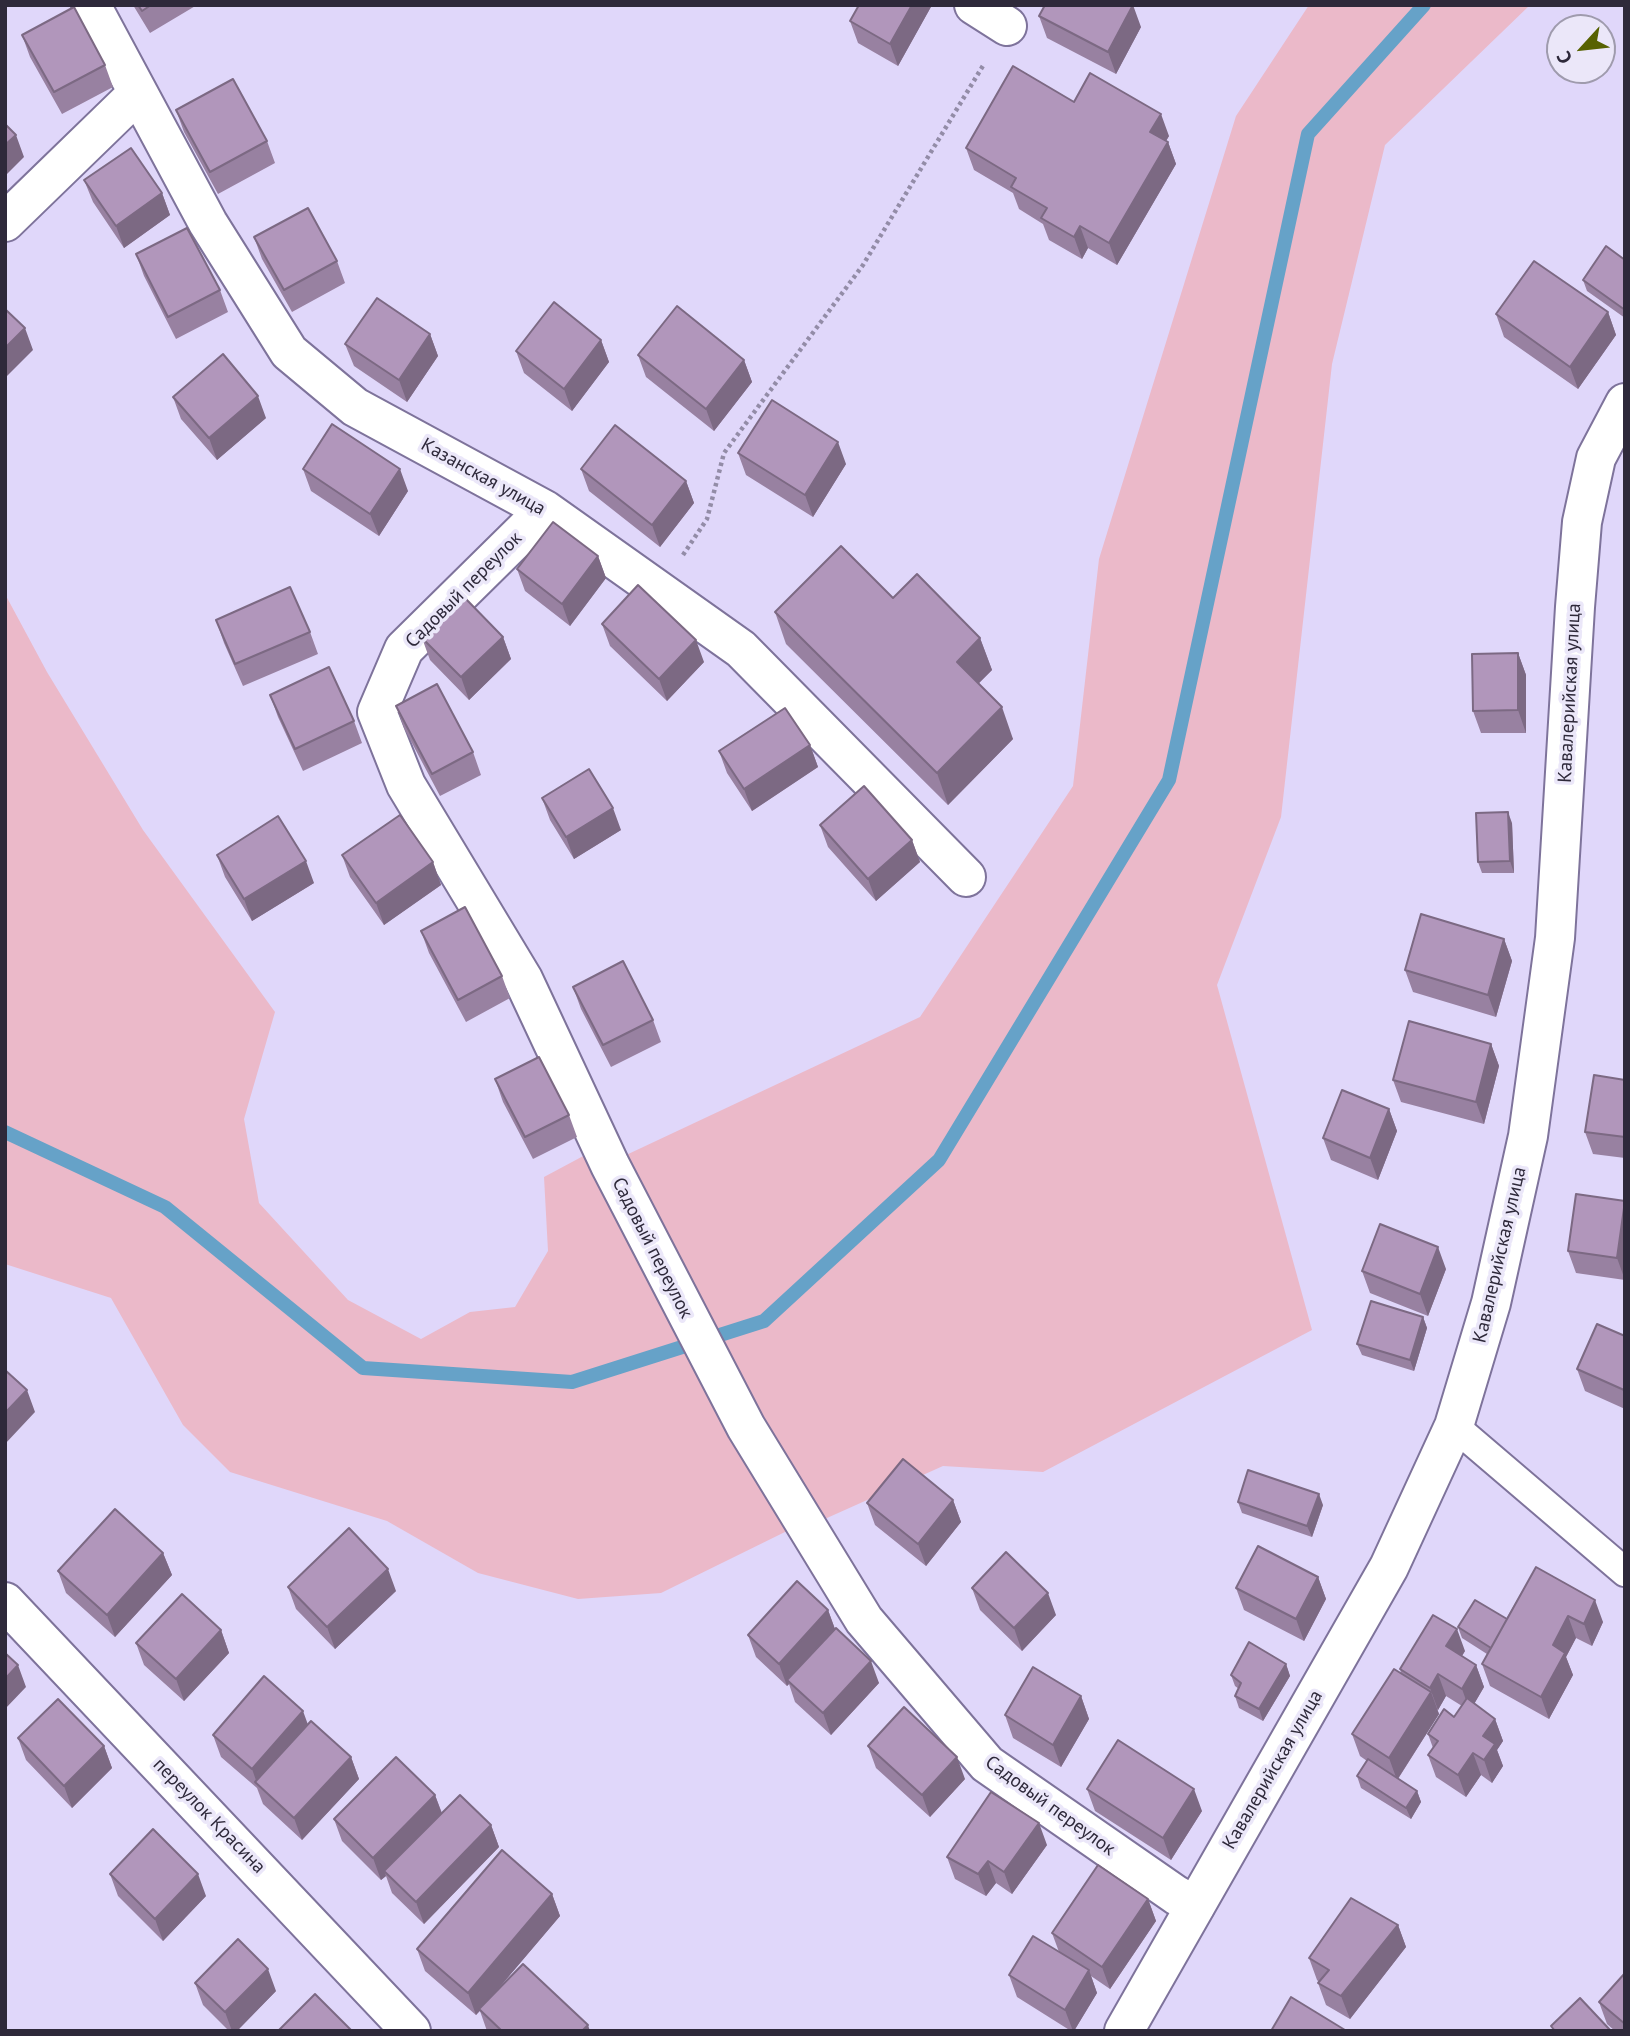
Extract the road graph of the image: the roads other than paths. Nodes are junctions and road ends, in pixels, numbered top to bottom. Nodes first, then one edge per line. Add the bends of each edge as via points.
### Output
1 (91, 5) edge
2 (974, 5) edge
3 (1007, 26) road end
4 (138, 93) junction
5 (5, 222) edge
6 (1625, 402) edge
7 (545, 510) junction
8 (966, 877) dead end
9 (1454, 1426) junction
10 (1625, 1572) edge
11 (5, 1602) edge
12 (1195, 1906) junction
13 (411, 2031) edge
14 (1124, 2031) edge

1 - 4 street, Казанская улица
2 - 3 street
4 - 5 street
4 - 7 street, Казанская улица via 208,223 289,352 355,407
6 - 9 street, Кавалерийская улица via 1596,458 1582,522 1555,938 1528,1136 1491,1303
7 - 8 street, Казанская улица via 741,649
7 - 12 street, Садовый переулок via 404,649 377,712 406,785 523,979 610,1165 746,1427 864,1620 987,1764
9 - 10 lane
9 - 12 street, Кавалерийская улица via 1389,1567
11 - 13 street, переулок Красина
12 - 14 street, Кавалерийская улица

